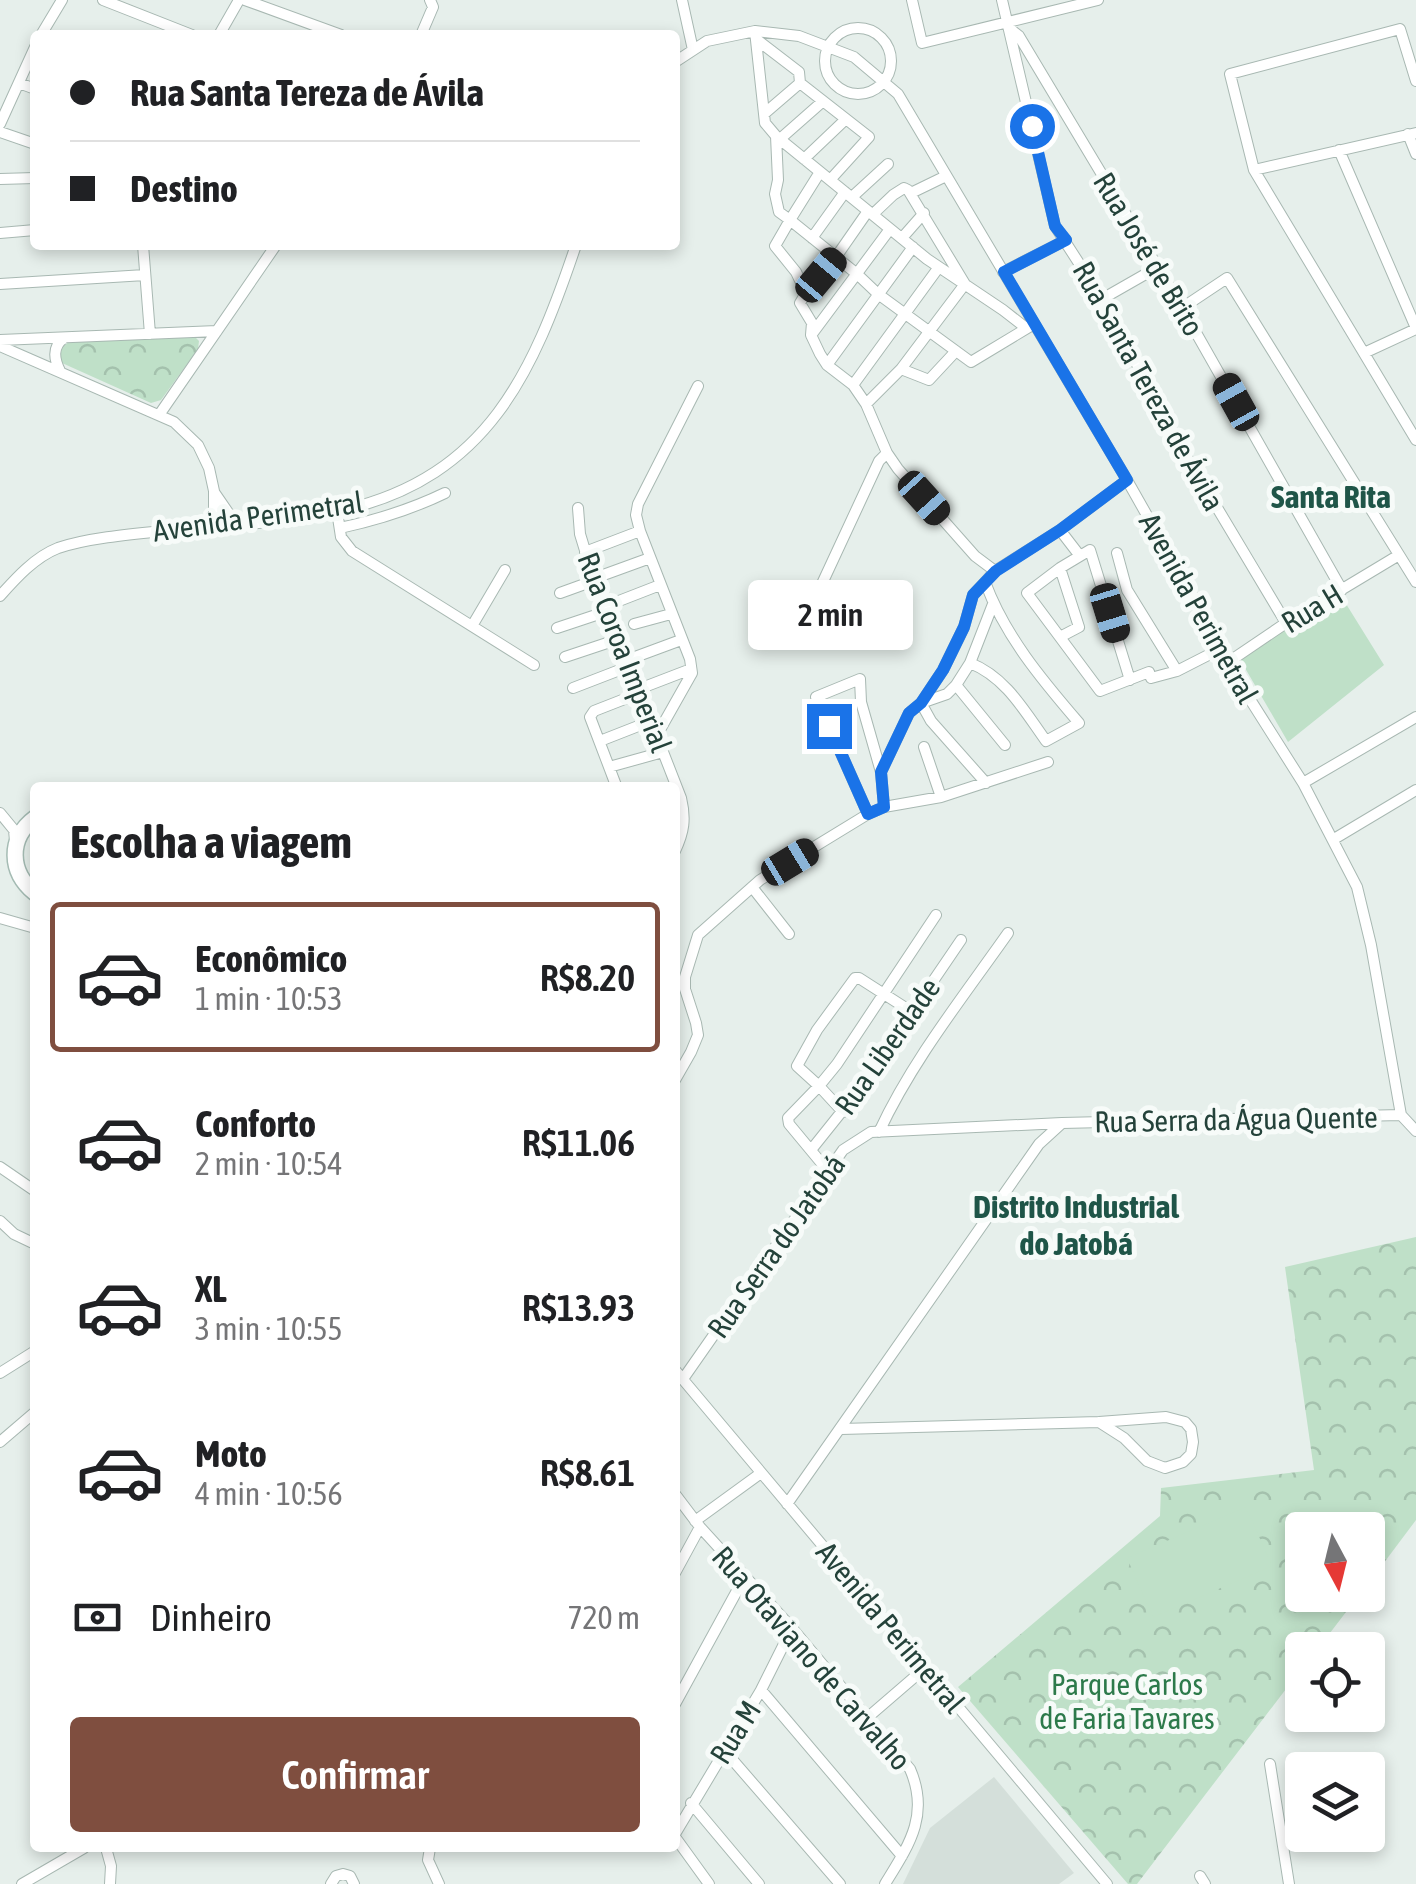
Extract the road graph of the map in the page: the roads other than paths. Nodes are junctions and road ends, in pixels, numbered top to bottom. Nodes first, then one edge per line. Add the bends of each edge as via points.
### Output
1 (62, 0) edge
2 (104, 0) edge
3 (242, 0) edge
4 (682, 0) edge
5 (912, 0) edge
6 (1002, 0) edge
7 (1098, 0) edge
8 (431, 4) edge
9 (1008, 25) junction
10 (47, 30) edge
11 (179, 30) edge
12 (222, 30) edge
13 (327, 30) edge
14 (423, 30) edge
15 (756, 35) junction
16 (828, 46) junction
17 (693, 50) junction
18 (30, 59) edge
19 (680, 59) edge
20 (1416, 81) edge
21 (885, 82) junction
22 (19, 83) junction
23 (800, 83) junction
24 (30, 87) edge
25 (822, 102) junction
26 (764, 114) junction
27 (846, 120) junction
28 (0, 124) edge
29 (0, 132) edge
30 (1412, 133) edge
31 (778, 138) junction
32 (30, 142) edge
33 (1339, 150) junction
34 (1416, 154) edge
35 (804, 159) junction
36 (888, 164) dead end
37 (1254, 170) junction
38 (825, 176) junction
39 (946, 176) junction
40 (30, 178) edge
41 (0, 180) edge
42 (909, 191) junction
43 (848, 195) junction
44 (870, 213) junction
45 (924, 214) junction
46 (790, 220) junction
47 (890, 229) junction
48 (30, 230) edge
49 (0, 232) edge
50 (812, 238) junction
51 (902, 238) junction
52 (1066, 240) junction
53 (913, 247) junction
54 (143, 250) edge
55 (273, 250) edge
56 (574, 250) edge
57 (836, 257) junction
58 (939, 267) junction
59 (1158, 267) junction
60 (1004, 272) junction
61 (857, 274) junction
62 (145, 275) junction
63 (0, 284) edge
64 (965, 284) junction
65 (806, 293) junction
66 (878, 294) junction
67 (1102, 299) junction
68 (1182, 308) junction
69 (905, 312) junction
70 (1030, 326) junction
71 (1416, 329) edge
72 (217, 331) junction
73 (929, 332) junction
74 (150, 334) junction
75 (812, 334) junction
76 (65, 338) junction
77 (0, 343) edge
78 (956, 351) junction
79 (1364, 353) junction
80 (828, 365) junction
81 (901, 368) junction
82 (60, 372) junction
83 (698, 386) dead end
84 (853, 386) junction
85 (866, 404) junction
86 (1416, 410) edge
87 (159, 414) junction
88 (1401, 416) junction
89 (1416, 440) edge
90 (887, 453) junction
91 (1127, 480) junction
92 (445, 494) dead end
93 (214, 496) junction
94 (578, 508) dead end
95 (337, 511) junction
96 (236, 524) junction
97 (214, 526) junction
98 (194, 528) junction
99 (340, 528) junction
100 (1060, 530) junction
101 (640, 531) junction
102 (585, 552) junction
103 (1117, 553) dead end
104 (1080, 556) junction
105 (1399, 556) junction
106 (650, 558) junction
107 (1060, 568) junction
108 (505, 570) dead end
109 (996, 571) junction
110 (595, 579) junction
111 (985, 582) junction
112 (1416, 582) edge
113 (660, 585) junction
114 (1342, 590) junction
115 (560, 593) dead end
116 (0, 596) edge
117 (993, 604) junction
118 (607, 608) junction
119 (670, 614) junction
120 (1286, 623) junction
121 (634, 624) dead end
122 (472, 626) junction
123 (812, 627) dead end
124 (557, 628) dead end
125 (1060, 638) junction
126 (619, 639) junction
127 (681, 640) junction
128 (1222, 648) junction
129 (565, 657) dead end
130 (628, 663) junction
131 (970, 663) junction
132 (1227, 663) junction
133 (534, 665) dead end
134 (691, 669) junction
135 (1177, 671) junction
136 (1130, 680) junction
137 (956, 685) junction
138 (573, 688) dead end
139 (639, 691) junction
140 (921, 703) junction
141 (1416, 717) edge
142 (651, 721) junction
143 (657, 736) junction
144 (600, 741) junction
145 (1005, 745) dead end
146 (924, 747) dead end
147 (663, 752) junction
148 (1048, 762) dead end
149 (609, 767) junction
150 (881, 772) junction
151 (614, 782) edge
152 (672, 782) edge
153 (986, 782) junction
154 (1303, 783) junction
155 (1416, 790) edge
156 (941, 798) junction
157 (884, 807) junction
158 (680, 809) edge
159 (868, 814) junction
160 (2, 815) edge
161 (30, 817) edge
162 (30, 822) edge
163 (1334, 839) junction
164 (680, 840) edge
165 (15, 848) junction
166 (0, 866) edge
167 (0, 874) edge
168 (752, 887) junction
169 (30, 888) edge
170 (30, 889) edge
171 (936, 915) dead end
172 (0, 918) edge
173 (30, 927) edge
174 (1008, 933) dead end
175 (789, 934) dead end
176 (961, 940) dead end
177 (883, 994) junction
178 (912, 1012) junction
179 (680, 1072) edge
180 (820, 1086) junction
181 (843, 1112) junction
182 (1401, 1115) junction
183 (1062, 1124) junction
184 (1416, 1130) edge
185 (878, 1132) junction
186 (811, 1150) junction
187 (0, 1167) edge
188 (828, 1172) junction
189 (30, 1187) edge
190 (0, 1220) edge
191 (30, 1242) edge
192 (30, 1354) edge
193 (0, 1373) edge
194 (680, 1373) edge
195 (680, 1375) edge
196 (30, 1416) edge
197 (1098, 1422) junction
198 (0, 1425) edge
199 (841, 1428) junction
200 (2, 1440) edge
201 (761, 1473) junction
202 (680, 1501) edge
203 (787, 1504) junction
204 (698, 1524) junction
205 (680, 1562) edge
206 (744, 1578) junction
207 (792, 1628) junction
208 (925, 1668) junction
209 (760, 1690) junction
210 (680, 1695) edge
211 (867, 1718) junction
212 (724, 1750) junction
213 (1270, 1764) dead end
214 (692, 1803) junction
215 (680, 1826) edge
216 (680, 1843) edge
217 (77, 1852) edge
218 (107, 1852) edge
219 (429, 1852) edge
220 (902, 1856) junction
221 (22, 1884) edge
222 (110, 1884) edge
223 (332, 1884) edge
224 (354, 1884) edge
225 (439, 1884) edge
226 (709, 1884) edge
227 (759, 1884) edge
228 (840, 1884) edge
229 (885, 1884) edge
230 (1107, 1884) edge
231 (1289, 1884) edge

1 - 10 street
2 - 11 street
3 - 12 street
3 - 13 street
4 - 17 street
5 - 9 street via 922,43
6 - 9 street, Rua Santa Tereza de Ávila
7 - 9 street
8 - 14 street
9 - 52 street, Rua Santa Tereza de Ávila via 1055,226
9 - 59 street, Rua José de Brito
15 - 16 street, Avenida Perimetral via 800,36
15 - 17 street, Avenida Perimetral via 707,41
15 - 23 street via 799,72
15 - 26 street
16 - 21 street, Avenida Perimetral
16 - 21 street via 826,70 840,90 864,94
16 - 21 street via 842,31 874,31 892,56
17 - 19 street, Avenida Perimetral
18 - 22 street
20 - 37 street via 1400,29 1230,74
21 - 39 street, Avenida Perimetral
22 - 24 street
22 - 28 street
23 - 25 street
23 - 26 street
25 - 27 street
25 - 31 street
26 - 31 street
27 - 35 street
27 - 38 street via 869,137
29 - 32 street
30 - 33 street
30 - 34 street
31 - 35 street
31 - 46 street via 775,194 779,212
33 - 37 street
33 - 71 street
35 - 38 street
36 - 43 street
37 - 79 street
38 - 43 street
38 - 46 street
39 - 42 street
39 - 60 street, Avenida Perimetral
40 - 41 street
42 - 44 street via 898,190
42 - 45 street
43 - 44 street
43 - 50 street
44 - 47 street
44 - 57 street
45 - 51 street
45 - 64 street
46 - 50 street
46 - 65 street via 776,246
47 - 51 street
47 - 61 street
48 - 49 street
50 - 57 street
51 - 53 street
52 - 60 street
52 - 67 street, Rua Santa Tereza de Ávila
53 - 58 street
53 - 66 street
54 - 62 street
55 - 72 street
56 - 95 street, Avenida Perimetral via 514,393 487,428 428,476
57 - 61 street
57 - 65 street
58 - 64 street
58 - 69 street
59 - 67 street
59 - 68 street, Rua José de Brito
60 - 70 street, Avenida Perimetral
61 - 66 street
61 - 75 street
62 - 63 street
62 - 74 street
64 - 70 street
64 - 73 street
65 - 75 street via 800,303
66 - 69 street
66 - 80 street
67 - 120 street, Rua Santa Tereza de Ávila
68 - 105 street via 1227,278
68 - 114 street, Rua José de Brito
69 - 73 street
69 - 84 street
70 - 78 street via 971,362
70 - 91 street, Avenida Perimetral
71 - 79 street
72 - 74 street
72 - 87 street
73 - 78 street
73 - 81 street
74 - 76 street
75 - 80 street
76 - 77 street
76 - 82 street via 54,360
77 - 82 street
78 - 81 street via 929,380
79 - 88 street
80 - 84 street
81 - 85 street
82 - 87 street
83 - 101 street via 638,504
84 - 85 street
85 - 90 street
86 - 88 street
87 - 93 street via 198,445
88 - 89 street
90 - 109 street via 975,556
90 - 123 street via 820,588
91 - 100 street
91 - 128 street, Avenida Perimetral
92 - 99 street
93 - 96 street
93 - 97 street
93 - 98 street
94 - 102 street, Rua Coroa Imperial
95 - 96 street, Avenida Perimetral
95 - 99 street
96 - 97 street, Avenida Perimetral
97 - 98 street, Avenida Perimetral
98 - 116 street, Avenida Perimetral via 57,548
99 - 122 street via 352,551
100 - 104 street
100 - 109 street
101 - 102 street
101 - 106 street
102 - 110 street, Rua Coroa Imperial
103 - 135 street via 1127,590
104 - 107 street
104 - 136 street via 1090,550
105 - 112 street
105 - 114 street, Rua H
106 - 110 street
106 - 113 street
107 - 125 street via 1079,627
107 - 125 street via 1027,593
108 - 122 street
109 - 111 street
110 - 115 street
110 - 118 street, Rua Coroa Imperial
111 - 117 street
111 - 140 street
113 - 118 street
113 - 119 street
114 - 120 street, Rua H
117 - 131 street
117 - 131 street via 1078,723 1046,741 1012,694
118 - 124 street
118 - 126 street, Rua Coroa Imperial
119 - 121 street
119 - 127 street
120 - 132 street, Rua H
122 - 133 street
125 - 136 street via 1100,691
126 - 129 street
126 - 130 street, Rua Coroa Imperial
127 - 130 street
127 - 134 street
128 - 132 street, Avenida Perimetral
128 - 135 street
130 - 138 street
130 - 139 street, Rua Coroa Imperial
131 - 137 street
132 - 154 street, Avenida Perimetral
134 - 139 street
134 - 143 street
135 - 136 street
137 - 140 street
137 - 145 street
139 - 142 street, Rua Coroa Imperial
139 - 144 street via 594,711 590,717
140 - 150 street via 909,713
140 - 153 street
141 - 154 street
142 - 143 street, Rua Coroa Imperial
142 - 144 street
143 - 147 street, Rua Coroa Imperial
144 - 149 street
146 - 156 street
147 - 149 street
147 - 152 street, Rua Coroa Imperial
148 - 153 street
149 - 151 street
150 - 157 street
150 - 159 street via 860,679 816,697
153 - 156 street
154 - 163 street, Avenida Perimetral
155 - 163 street
156 - 157 street
157 - 159 street
158 - 164 street, Rua Coroa Imperial via 686,816
159 - 168 street
160 - 161 street
160 - 165 street via 14,830
162 - 165 street
163 - 182 street, Avenida Perimetral via 1357,887
165 - 166 street
165 - 169 street via 20,876
167 - 170 street
168 - 175 street
168 - 179 street via 698,935 685,988 698,1035
171 - 177 street
172 - 173 street
174 - 185 street
176 - 178 street, Rua Liberdade
177 - 178 street
177 - 180 street
177 - 180 street via 852,980 817,1030 797,1066
178 - 181 street, Rua Liberdade
180 - 181 street
180 - 186 street via 788,1118
181 - 186 street, Rua Liberdade
182 - 183 street, Rua Serra da Água Quente
182 - 184 street
183 - 185 street, Rua Serra do Jatobá
183 - 199 street, Rua Serra da Água Quente via 1039,1144
185 - 188 street, Rua Serra do Jatobá via 843,1150
186 - 188 street
187 - 189 street
188 - 194 street, Rua Serra do Jatobá
190 - 191 street
192 - 193 street
195 - 201 street, Avenida Perimetral
196 - 200 street
197 - 197 street via 1184,1422 1194,1442 1191,1454 1165,1468
197 - 199 street
198 - 200 street
199 - 203 street, Rua Serra da Água Quente
201 - 203 street, Avenida Perimetral
201 - 204 street
202 - 204 street, Rua Otaviano de Carvalho
203 - 208 street, Avenida Perimetral
204 - 205 street
204 - 206 street, Rua Otaviano de Carvalho
206 - 207 street, Rua Otaviano de Carvalho
206 - 210 street
207 - 209 street, Rua M
207 - 211 street, Rua Otaviano de Carvalho
208 - 211 street
208 - 230 street, Avenida Perimetral
209 - 212 street, Rua M
209 - 220 street
211 - 220 street, Rua Otaviano de Carvalho via 918,1787 917,1819
212 - 214 street, Rua M
212 - 228 street
213 - 231 street
214 - 215 street, Rua M
214 - 227 street
216 - 226 street
217 - 221 street
218 - 222 street
219 - 225 street
220 - 229 street, Rua Otaviano de Carvalho
223 - 224 street via 343,1874

